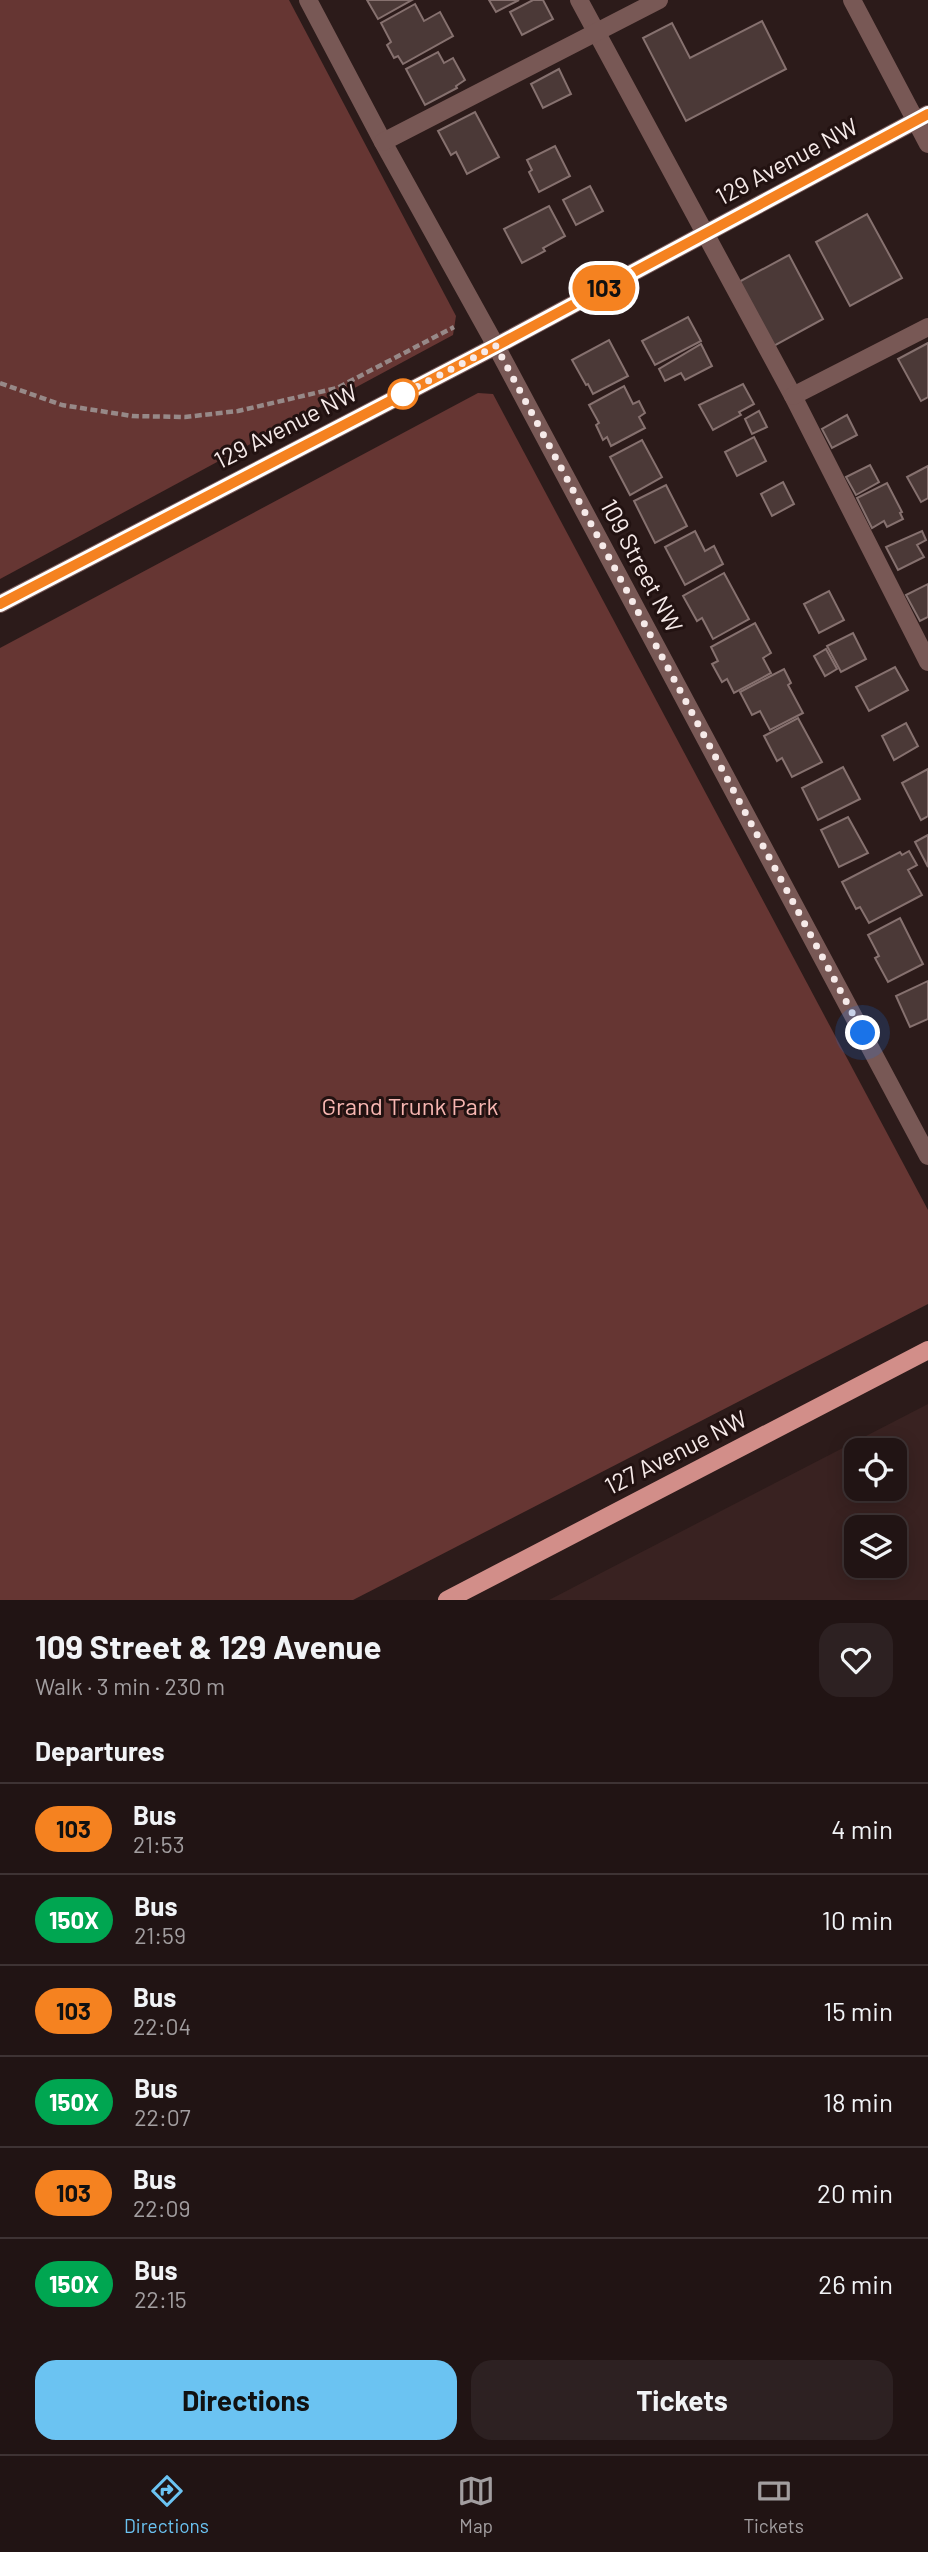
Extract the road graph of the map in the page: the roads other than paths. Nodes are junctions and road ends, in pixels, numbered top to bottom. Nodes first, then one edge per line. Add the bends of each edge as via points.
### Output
1 (309, 0) edge
2 (579, 0) edge
3 (659, 0) edge
4 (852, 0) edge
5 (598, 33) junction
6 (922, 118) edge
7 (383, 142) junction
8 (928, 144) edge
9 (706, 233) junction
10 (928, 327) edge
11 (496, 346) junction
12 (793, 396) junction
13 (0, 604) edge
14 (928, 662) edge
15 (928, 1156) edge
16 (928, 1350) edge
17 (447, 1600) edge

1 - 7 street, 109 Street NW
2 - 5 street
3 - 5 street
4 - 6 street
5 - 7 street
5 - 9 street
6 - 8 street
6 - 9 street, 129 Avenue NW
7 - 11 street, 109 Street NW
9 - 11 street, 129 Avenue NW
9 - 12 street
10 - 12 street
11 - 13 street, 129 Avenue NW
11 - 15 street, 109 Street NW
12 - 14 street
16 - 17 main road, 127 Avenue NW

